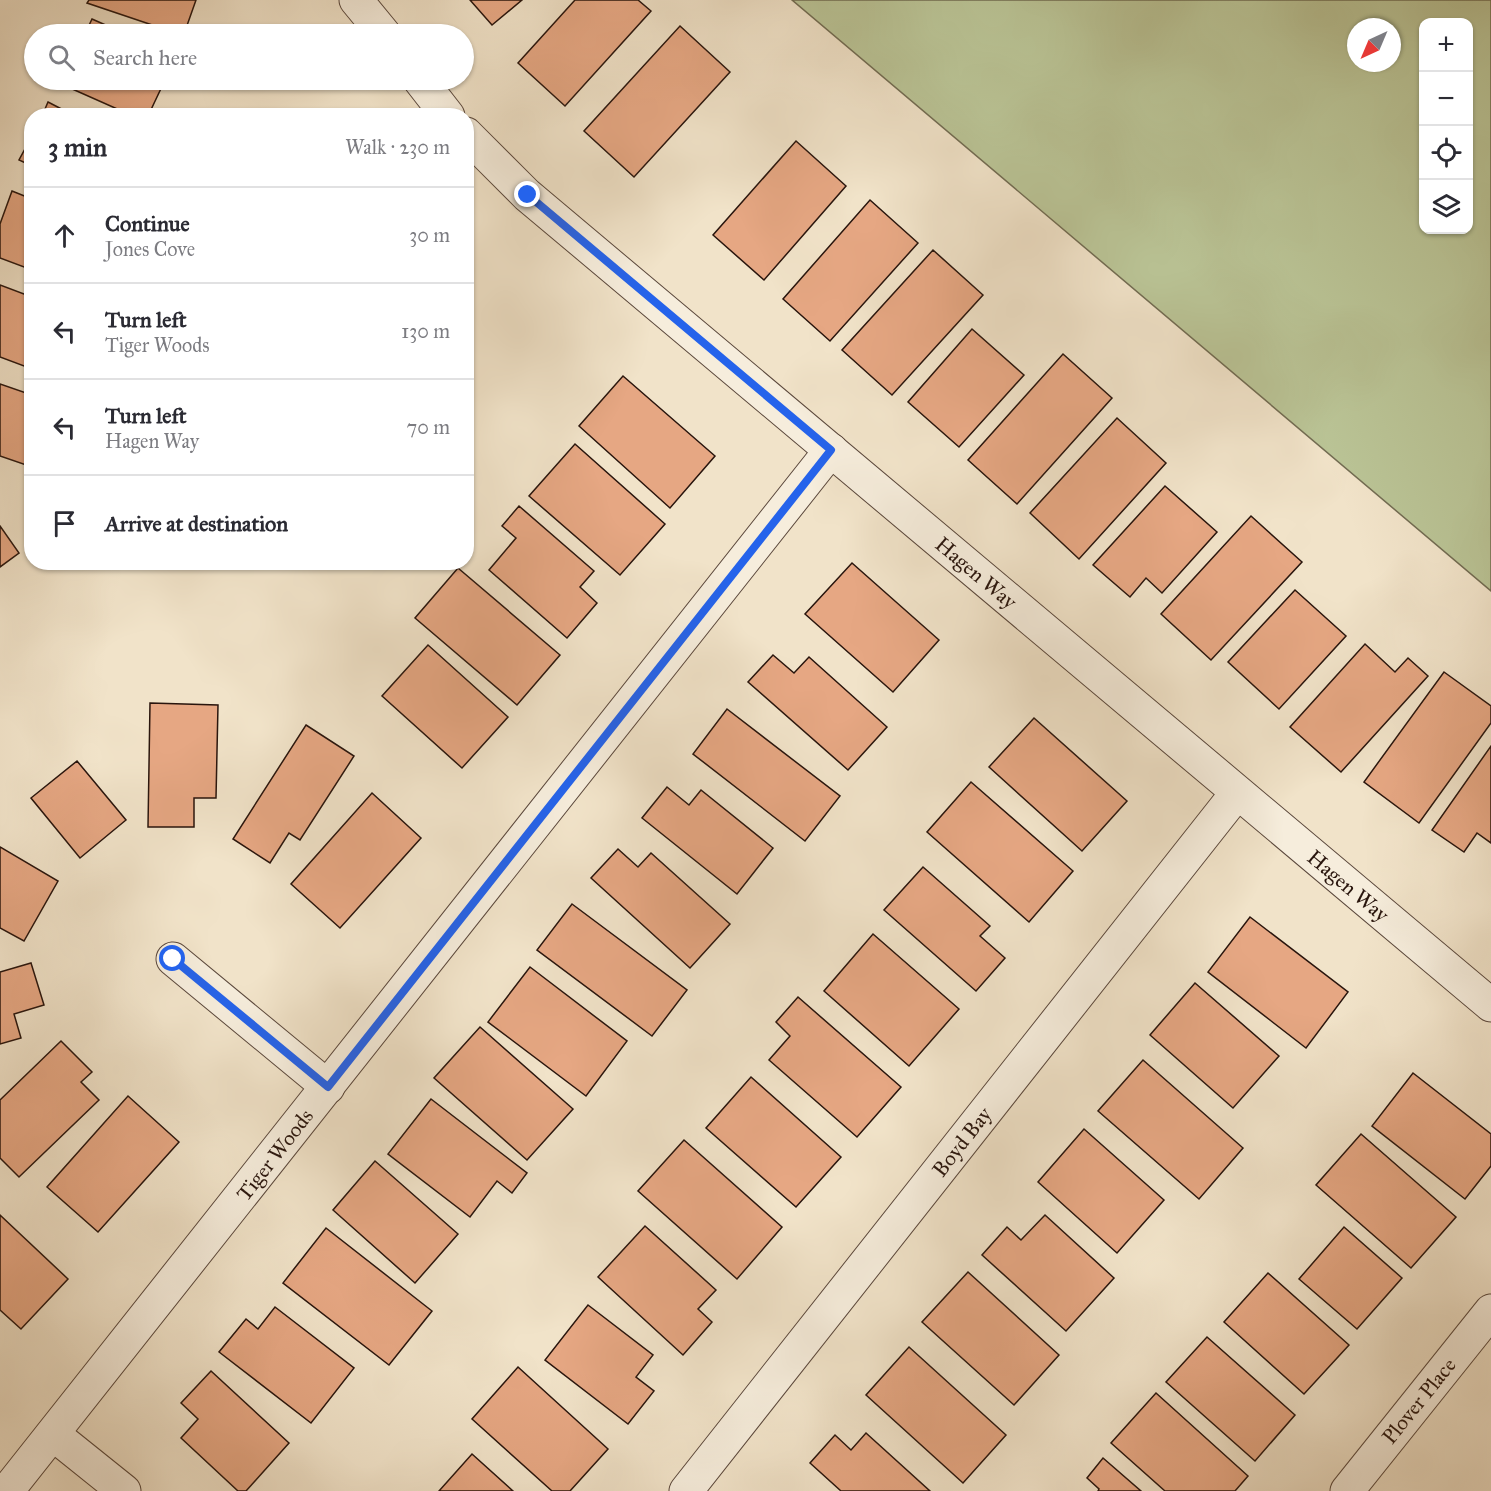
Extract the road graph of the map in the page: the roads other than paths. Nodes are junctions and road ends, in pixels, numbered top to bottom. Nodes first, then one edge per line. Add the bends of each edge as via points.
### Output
1 (356, 0) edge
2 (376, 24) edge
3 (428, 90) edge
4 (442, 108) edge
5 (474, 142) edge
6 (831, 450) junction
7 (1237, 793) junction
8 (173, 959) dead end
9 (1491, 1005) edge
10 (328, 1087) junction
11 (1491, 1311) edge
12 (53, 1434) junction
13 (7, 1491) edge
14 (124, 1491) edge
15 (686, 1491) edge
16 (1347, 1491) edge

1 - 2 street
3 - 4 street
5 - 6 street, Hagen Way via 528,195
6 - 7 street, Hagen Way
6 - 10 street, Tiger Woods
7 - 9 street, Hagen Way
7 - 15 street, Boyd Bay
8 - 10 street
10 - 12 street, Tiger Woods
11 - 16 street, Plover Place
12 - 13 street, Tiger Woods
12 - 14 street

